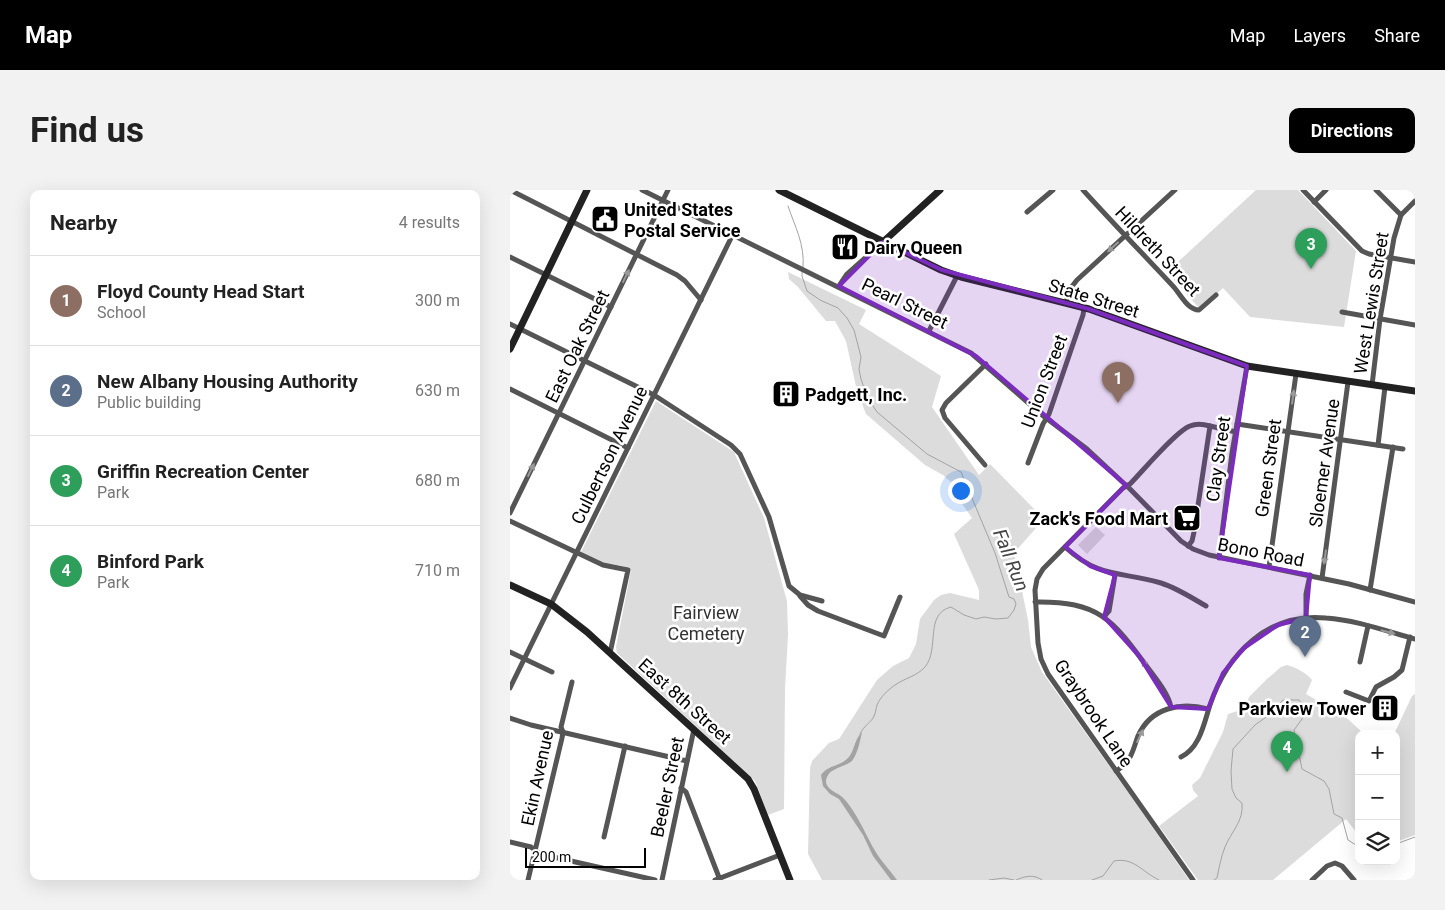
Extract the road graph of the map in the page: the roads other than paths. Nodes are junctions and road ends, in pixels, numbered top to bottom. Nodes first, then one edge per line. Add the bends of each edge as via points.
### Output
1 (510, 190) edge
2 (587, 190) edge
3 (642, 190) edge
4 (668, 190) edge
5 (779, 190) edge
6 (1053, 190) edge
7 (1083, 190) edge
8 (1175, 190) edge
9 (1303, 190) edge
10 (1326, 190) edge
11 (1376, 190) edge
12 (937, 191) edge
13 (663, 200) junction
14 (1415, 201) edge
15 (1314, 202) junction
16 (1026, 212) dead end
17 (1401, 214) junction
18 (572, 221) junction
19 (732, 234) junction
20 (1124, 236) junction
21 (882, 242) junction
22 (637, 254) junction
23 (510, 257) edge
24 (1390, 257) junction
25 (1415, 262) edge
26 (546, 275) junction
27 (957, 276) junction
28 (839, 286) junction
29 (1216, 295) dead end
30 (701, 300) junction
31 (1066, 303) junction
32 (611, 307) junction
33 (1084, 308) junction
34 (1342, 312) dead end
35 (1380, 319) junction
36 (510, 324) edge
37 (1415, 325) edge
38 (520, 329) junction
39 (929, 331) junction
40 (510, 349) edge
41 (585, 360) junction
42 (986, 364) junction
43 (1247, 366) junction
44 (1296, 374) junction
45 (1348, 382) junction
46 (1372, 385) junction
47 (1385, 387) junction
48 (510, 389) edge
49 (1415, 391) edge
50 (654, 395) junction
51 (559, 414) junction
52 (1047, 418) junction
53 (1237, 424) junction
54 (1210, 426) junction
55 (1236, 432) junction
56 (1287, 432) junction
57 (1341, 440) junction
58 (1378, 445) junction
59 (1392, 447) junction
60 (628, 448) junction
61 (1403, 449) dead end
62 (1028, 463) dead end
63 (986, 465) dead end
64 (1126, 486) junction
65 (510, 513) edge
66 (510, 521) edge
67 (1065, 546) junction
68 (1188, 546) junction
69 (576, 553) junction
70 (1219, 558) junction
71 (1269, 567) junction
72 (1115, 575) junction
73 (1310, 576) junction
74 (1322, 578) junction
75 (510, 585) edge
76 (1370, 590) junction
77 (800, 595) junction
78 (900, 598) dead end
79 (822, 601) dead end
80 (1035, 602) junction
81 (1415, 602) edge
82 (551, 604) junction
83 (1206, 606) dead end
84 (1104, 616) junction
85 (1306, 618) junction
86 (1368, 626) junction
87 (1412, 638) edge
88 (510, 652) edge
89 (610, 653) junction
90 (524, 659) junction
91 (1360, 662) dead end
92 (552, 672) dead end
93 (572, 682) dead end
94 (510, 688) edge
95 (1346, 692) dead end
96 (1171, 707) junction
97 (1208, 710) junction
98 (510, 718) edge
99 (694, 729) junction
100 (563, 732) junction
101 (625, 746) junction
102 (1181, 757) dead end
103 (687, 761) junction
104 (1116, 771) junction
105 (681, 788) junction
106 (604, 837) dead end
107 (510, 842) edge
108 (536, 850) junction
109 (780, 855) junction
110 (718, 879) edge
111 (528, 880) edge
112 (655, 880) edge
113 (662, 880) edge
114 (790, 880) edge
115 (1192, 880) edge
116 (1312, 880) edge
117 (1354, 880) edge

1 - 18 street
2 - 18 main road
3 - 13 street, Pearl Street
4 - 13 street, East Oak Street
5 - 21 main road, State Street
6 - 16 street
7 - 20 street, Hildreth Street
8 - 20 street
9 - 15 street
10 - 15 street
11 - 17 street
12 - 21 main road
13 - 19 street, Pearl Street
13 - 22 street, East Oak Street
14 - 17 street, West Lewis Street
15 - 24 street via 1365,253
17 - 24 street, West Lewis Street
18 - 22 street
18 - 26 main road
19 - 28 street, Pearl Street
19 - 30 street, Culbertson Avenue
20 - 29 street, Hildreth Street via 1193,309 1200,309
20 -> 31 street via 1077,280
21 - 27 main road, State Street
21 - 28 street via 846,274
22 - 30 street via 682,278
32 -> 22 street, East Oak Street
23 - 26 street
24 - 25 street
24 - 35 street, West Lewis Street
26 - 32 street
26 - 38 main road
27 - 31 main road, State Street
27 - 39 street
28 - 39 street, Pearl Street
30 - 50 street, Culbertson Avenue
31 - 33 main road, State Street
32 - 41 street, East Oak Street
33 - 43 main road, State Street
33 - 52 street, Union Street
34 - 35 street
35 - 37 street
35 - 46 street, West Lewis Street
36 - 38 street
38 - 40 main road
38 - 41 street
39 - 42 street, Pearl Street
41 - 50 street
41 - 51 street, East Oak Street
42 - 52 street, Pearl Street
42 - 63 street via 942,410 945,418
43 - 44 main road, State Street
43 - 53 street, Clay Street
44 - 45 main road, State Street
56 -> 44 street, Green Street
45 - 46 main road, State Street
45 - 57 street, Sloemer Avenue
46 - 47 main road, State Street
47 - 49 main road, State Street
47 - 58 street
48 - 51 street
50 - 60 street, Culbertson Avenue
50 - 77 street via 738,450 769,517 790,586
51 - 60 street
65 -> 51 street, East Oak Street
52 - 62 street, Union Street
52 - 64 street, Pearl Street via 1086,448
53 - 55 street, Clay Street
53 - 56 street
54 - 55 street, Graybrook Lane
54 - 64 street, Graybrook Lane via 1199,424 1185,428
54 - 68 street via 1194,532
55 - 70 street, Clay Street
56 - 57 street
56 - 71 street, Green Street
57 - 58 street
57 -> 74 street, Sloemer Avenue
58 - 59 street
59 - 61 street
59 - 76 street
60 - 69 street, Culbertson Avenue
64 - 67 street, Graybrook Lane
64 - 68 street, Bono Road
66 - 69 street
67 - 72 street via 1090,566
67 - 80 street, Graybrook Lane via 1039,574
68 - 70 street, Bono Road
69 - 82 street, Culbertson Avenue
69 - 89 street via 603,565 628,570
70 - 71 street, Bono Road
71 - 73 street, Bono Road
72 - 83 street via 1164,584
72 - 84 street via 1108,611
73 - 74 street, Bono Road
73 - 85 street
74 - 76 street, Bono Road
75 - 82 main road, East 8th Street
76 - 81 street, Bono Road
77 - 78 street via 816,610 884,636
77 - 79 street
80 - 84 street via 1076,606
80 - 104 street, Graybrook Lane via 1038,643 1044,666
82 - 89 main road, East 8th Street
82 - 90 street, Culbertson Avenue
96 -> 84 street via 1144,662
85 - 86 street via 1334,619
85 - 97 street via 1278,625 1244,648 1223,673
86 -> 87 street
86 - 91 street
87 - 95 street via 1402,670 1376,687 1369,701
88 - 90 street
89 - 99 main road, East 8th Street
90 - 92 street
90 - 94 street, Culbertson Avenue
93 - 100 street, Ekin Avenue via 561,727
96 - 97 street via 1188,705
104 -> 96 street via 1129,760 1145,726
97 - 102 street via 1193,747
98 - 100 street
99 - 103 street, Beeler Street
99 - 109 main road, East 8th Street via 752,783
100 - 101 street
100 - 108 street, Ekin Avenue
101 - 103 street
101 - 106 street
103 - 105 street, Beeler Street
104 - 115 street, Graybrook Lane
105 - 110 street via 686,792
105 - 113 street, Beeler Street
107 - 108 street
108 - 111 street, Ekin Avenue
108 - 112 street via 540,854
109 - 110 street
109 - 114 main road, East 8th Street
116 - 117 street via 1332,863 1342,866

